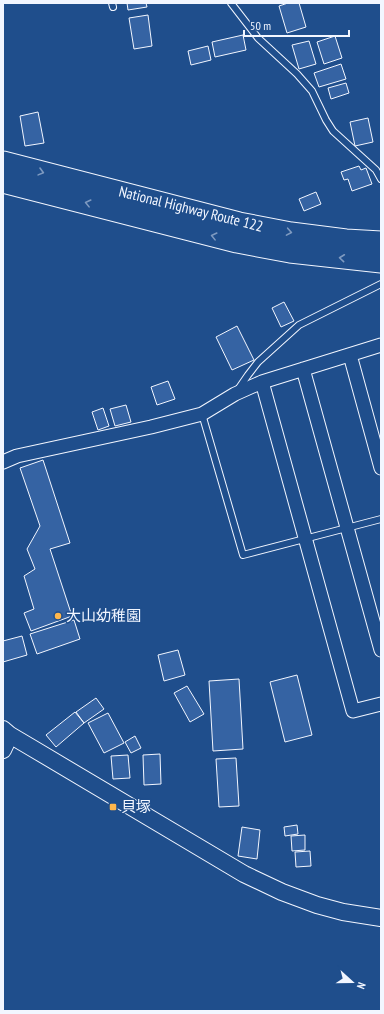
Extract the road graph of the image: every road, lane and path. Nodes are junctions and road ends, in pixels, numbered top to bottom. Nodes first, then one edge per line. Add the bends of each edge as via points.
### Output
1 (231, 3) edge
2 (3, 162) edge
3 (381, 178) edge
4 (3, 182) edge
5 (381, 242) edge
6 (381, 262) edge
7 (381, 284) edge
8 (381, 345) edge
9 (350, 355) junction
10 (303, 369) junction
11 (262, 382) junction
12 (235, 394) junction
13 (202, 414) junction
14 (3, 462) edge
15 (381, 468) edge
16 (381, 519) edge
17 (346, 528) junction
18 (305, 539) junction
19 (381, 650) edge
20 (381, 704) edge
21 (7, 732) edge
22 (3, 750) edge
23 (381, 918) edge

1 - 3 lane via 258,38 312,91 333,131 376,170
2 -> 5 highway, National Highway Route 122 via 239,223 291,233
6 -> 4 highway, National Highway Route 122 via 290,252 237,242
7 - 12 lane via 299,325 258,362
8 - 9 street
9 - 10 street
9 - 15 street
10 - 11 street
10 - 17 street
11 - 12 street
11 - 18 street
12 - 13 street
13 - 14 street via 17,456
13 - 18 lane via 243,555
16 - 17 lane
17 - 18 lane
17 - 19 street
18 - 20 street via 353,712
21 - 22 street
21 - 23 street via 244,874 317,905

